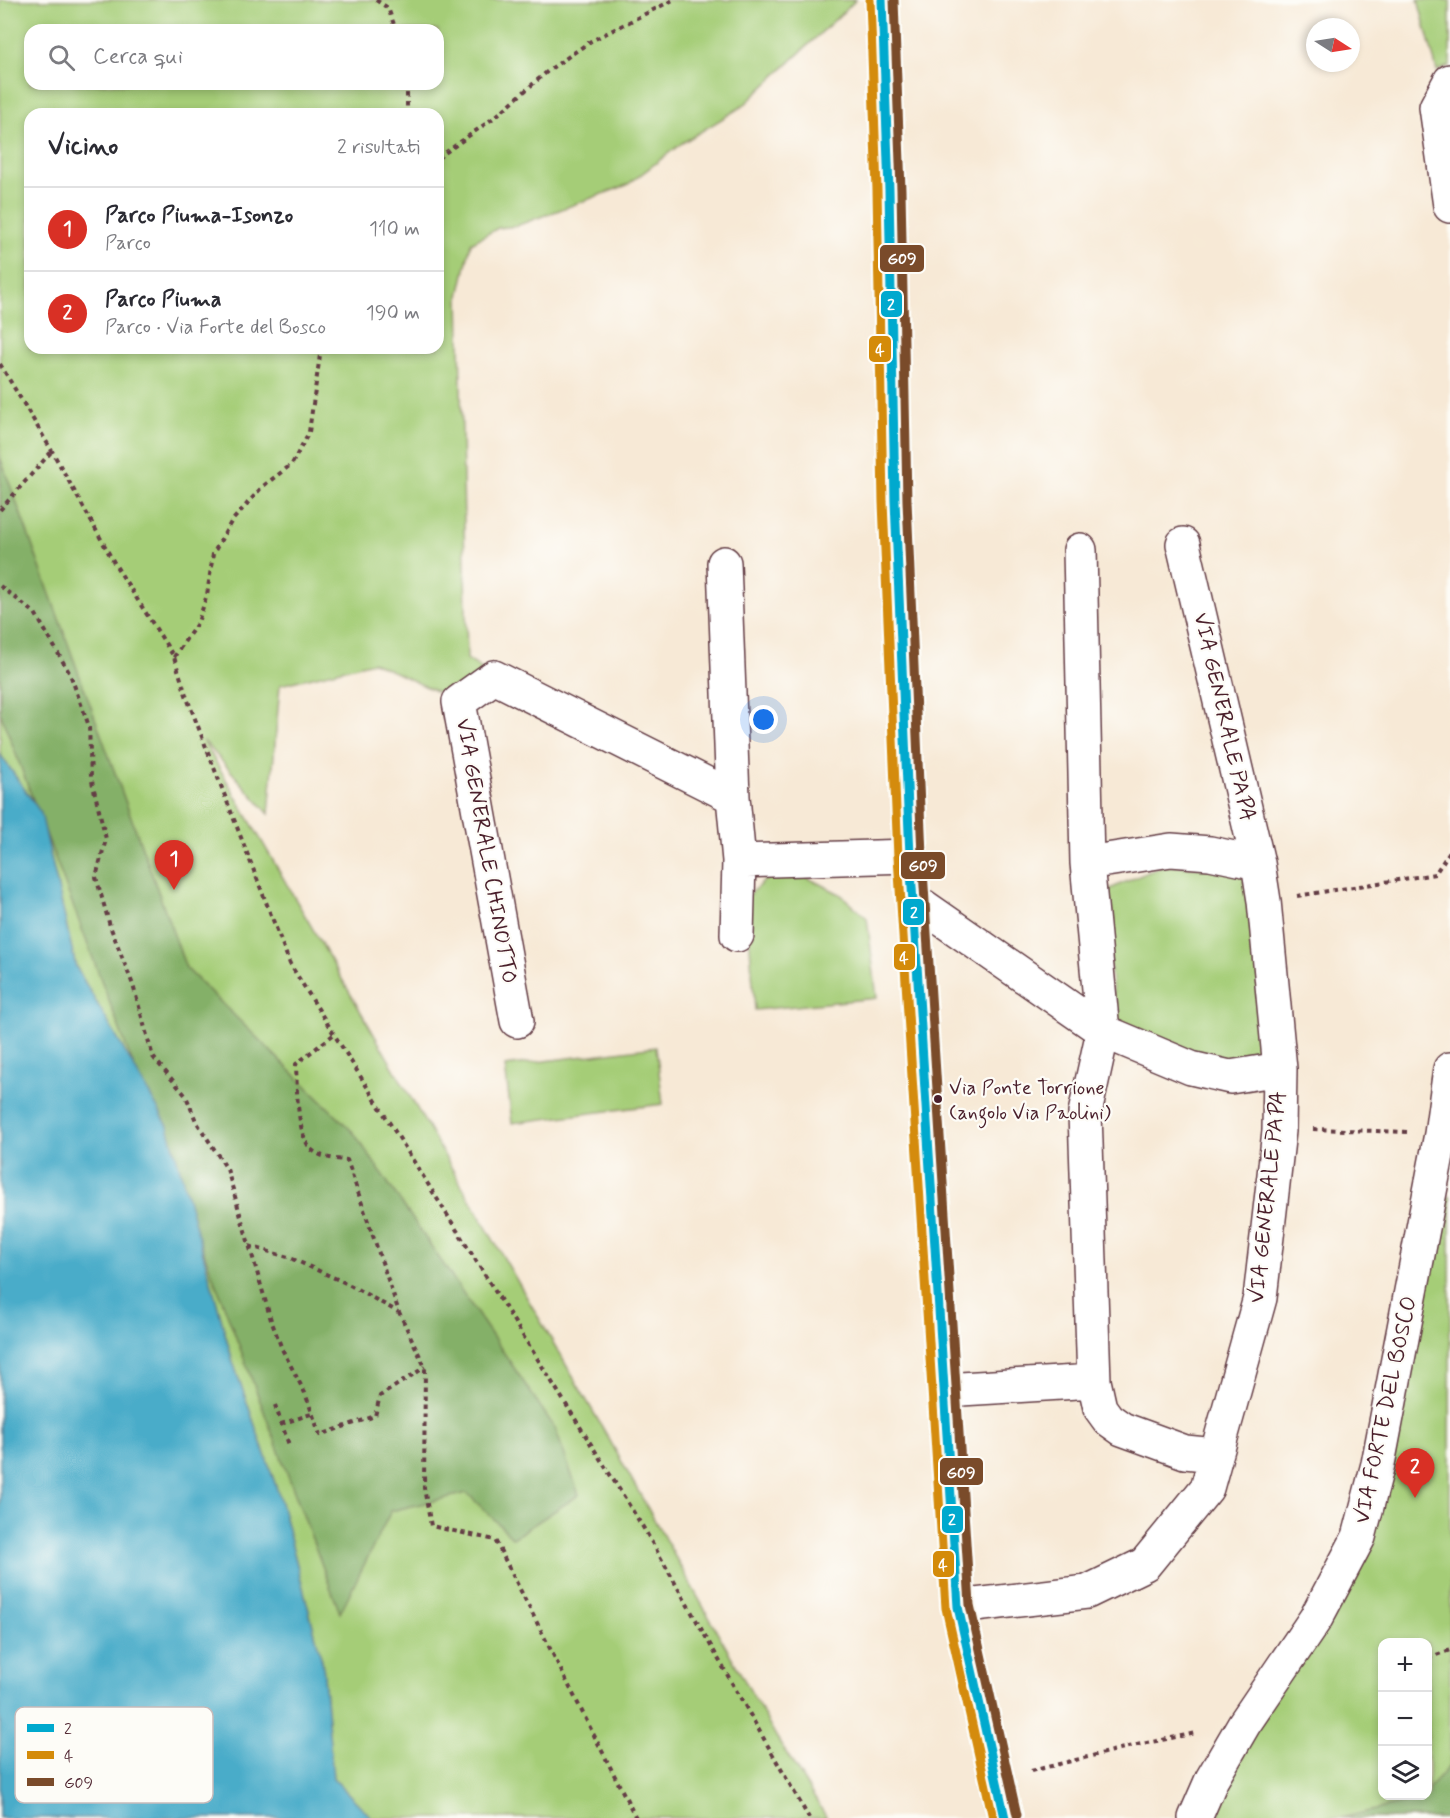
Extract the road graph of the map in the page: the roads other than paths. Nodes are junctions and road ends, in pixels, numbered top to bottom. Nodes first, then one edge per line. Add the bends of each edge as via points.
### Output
1 (882, 0) edge
2 (1450, 81) edge
3 (1450, 206) edge
4 (1183, 544) dead end
5 (1080, 550) dead end
6 (724, 563) dead end
7 (733, 797) junction
8 (910, 856) junction
9 (739, 861) junction
10 (1087, 863) junction
11 (1258, 863) junction
12 (913, 899) junction
13 (737, 935) dead end
14 (517, 1021) dead end
15 (1103, 1031) junction
16 (1280, 1069) junction
17 (1450, 1069) edge
18 (1441, 1181) edge
19 (1094, 1381) junction
20 (944, 1390) junction
21 (1216, 1455) junction
22 (958, 1607) junction
23 (1005, 1818) edge
24 (1195, 1818) edge

1 - 8 street via 895,501
2 - 3 street via 1436,107
4 - 11 street, VIA GENERALE PAPA
5 - 10 street
6 - 7 street
7 - 9 street
7 - 14 street, VIA GENERALE CHINOTTO via 494,677 459,702
8 - 9 street
8 - 12 street
9 - 13 street
10 - 11 street via 1171,850
10 - 15 street
11 - 16 street, VIA GENERALE PAPA
12 - 15 street
12 - 20 street
15 - 16 street via 1210,1073 1230,1077
15 - 19 street via 1085,1113
16 - 21 street, VIA GENERALE PAPA via 1279,1131 1260,1298
17 - 18 street, VIA FORTE DEL BOSCO via 1441,1134
18 - 24 street, VIA FORTE DEL BOSCO via 1359,1537 1316,1618 1244,1724
19 - 20 street
19 - 21 street via 1100,1408 1122,1430 1185,1452
20 - 22 street
21 - 22 street, VIA GENERALE PAPA via 1207,1488 1145,1564 1088,1592
22 - 23 street

